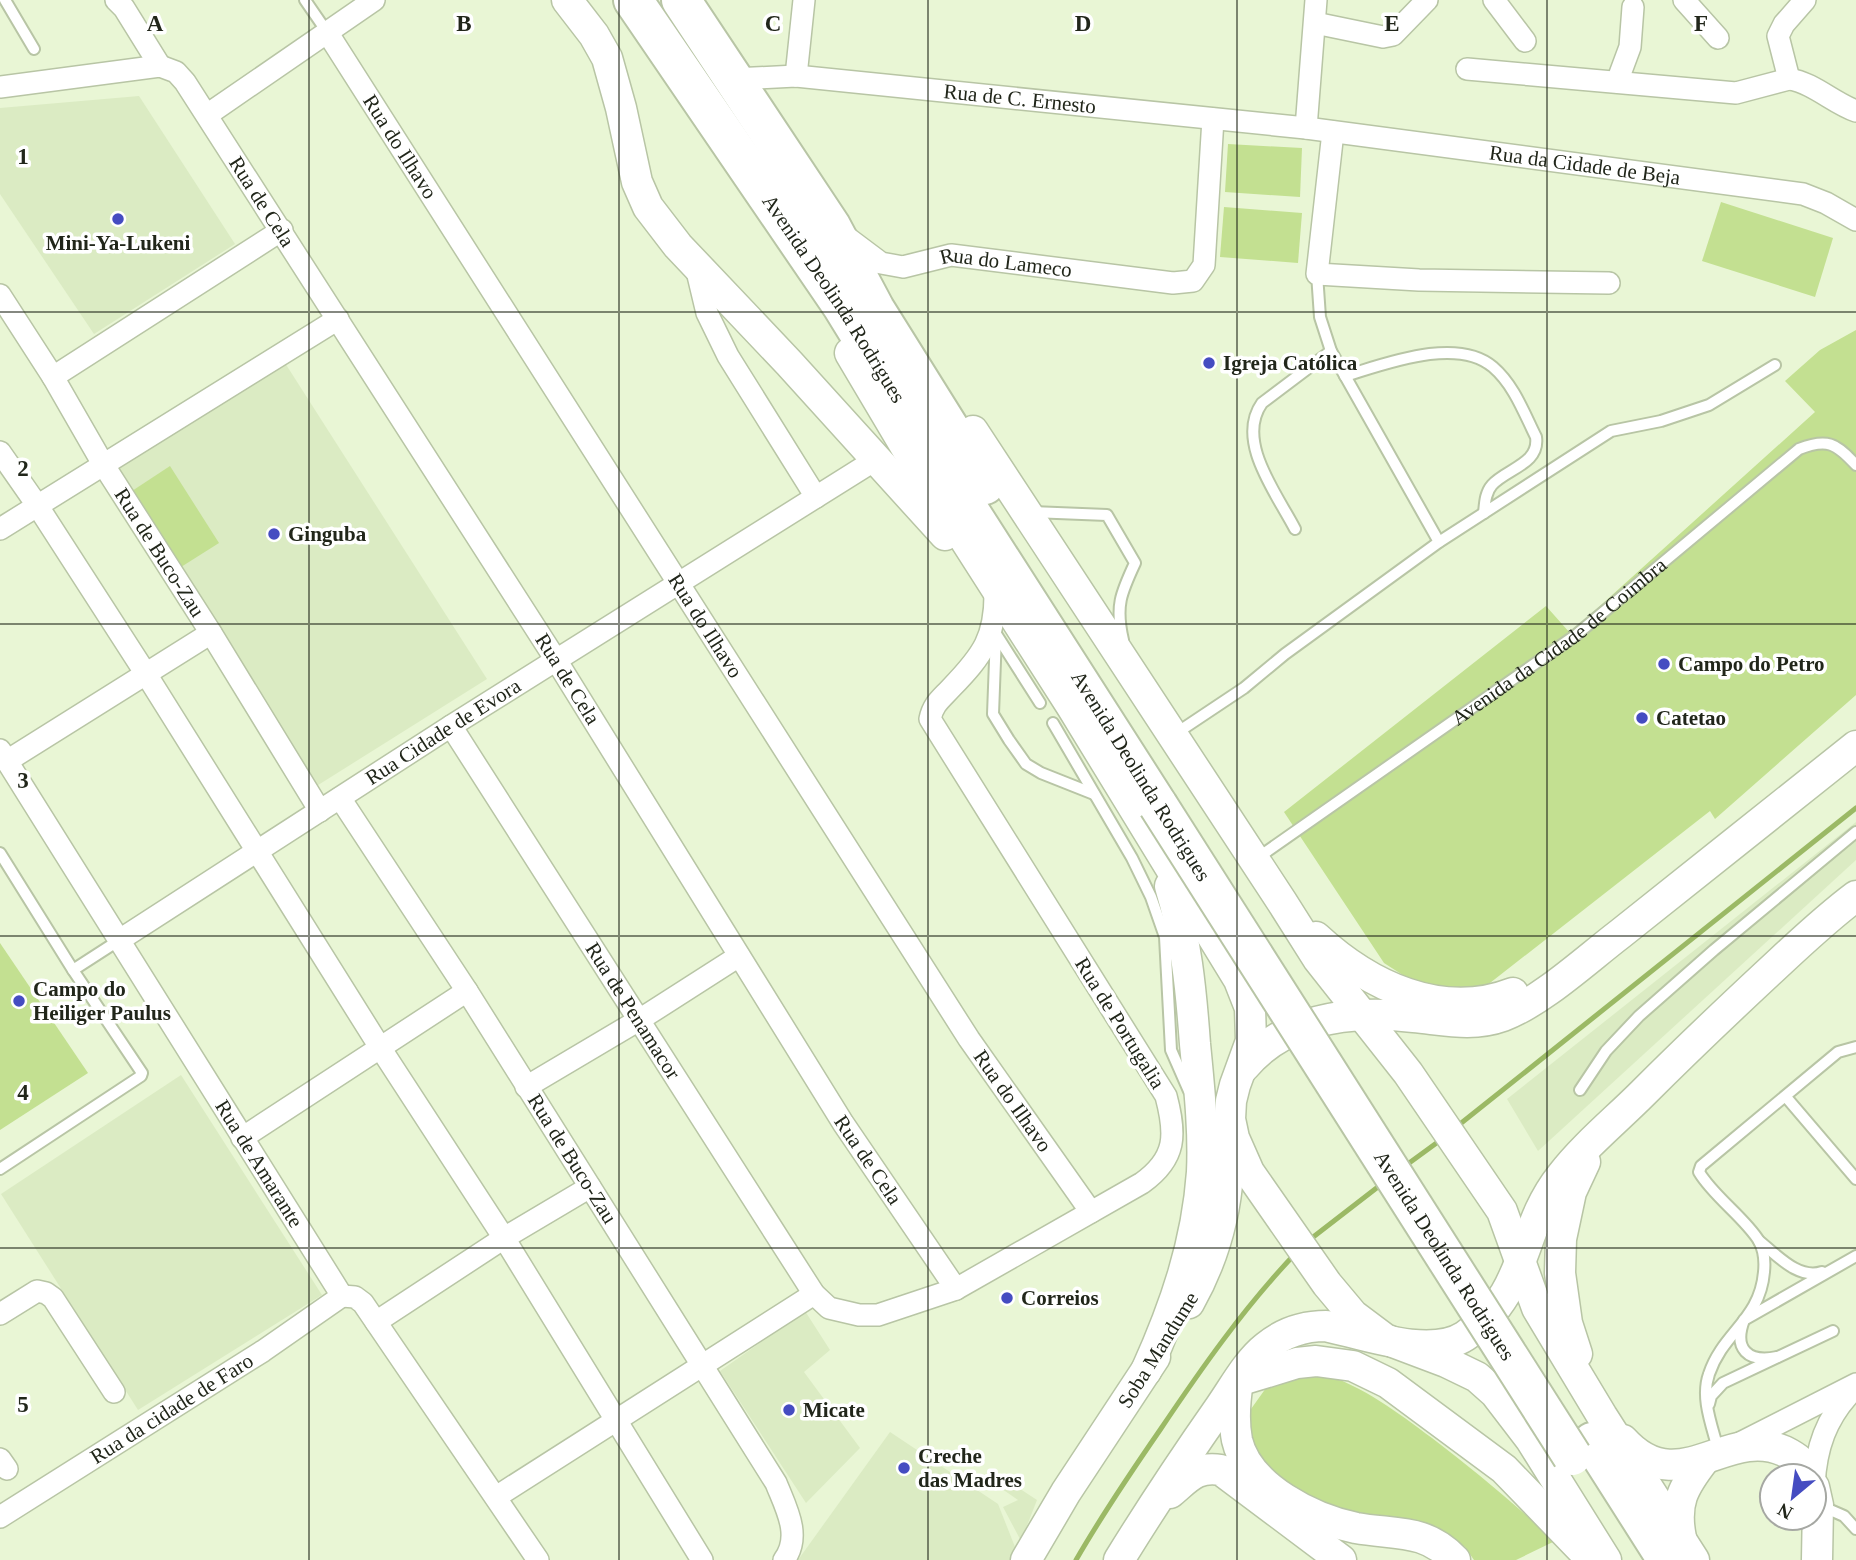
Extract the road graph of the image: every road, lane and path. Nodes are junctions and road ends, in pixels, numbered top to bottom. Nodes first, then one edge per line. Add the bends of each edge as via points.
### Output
1 (5, 0) edge
2 (116, 0) edge
3 (305, 0) edge
4 (374, 0) edge
5 (567, 0) edge
6 (633, 0) edge
7 (681, 0) edge
8 (804, 0) edge
9 (1316, 0) edge
10 (1427, 0) edge
11 (1494, 0) edge
12 (1684, 0) edge
13 (1805, 0) edge
14 (1634, 2) edge
15 (1315, 23) junction
16 (327, 32) junction
17 (1718, 38) dead end
18 (1525, 41) dead end
19 (34, 49) dead end
20 (168, 69) junction
21 (1467, 69) dead end
22 (796, 76) junction
23 (734, 79) junction
24 (1789, 79) junction
25 (1617, 82) junction
26 (0, 87) edge
27 (1856, 90) edge
28 (1847, 108) edge
29 (207, 115) junction
30 (1213, 119) junction
31 (1306, 128) junction
32 (1333, 132) junction
33 (1856, 220) edge
34 (282, 230) junction
35 (815, 234) junction
36 (696, 265) junction
37 (1317, 274) junction
38 (1609, 283) dead end
39 (0, 295) edge
40 (338, 319) junction
41 (1331, 351) junction
42 (1775, 365) dead end
43 (1345, 376) junction
44 (53, 377) junction
45 (0, 452) edge
46 (875, 460) junction
47 (103, 464) junction
48 (1856, 465) edge
49 (816, 497) junction
50 (37, 505) junction
51 (1026, 512) junction
52 (1484, 513) junction
53 (0, 529) edge
54 (1295, 529) dead end
55 (1439, 542) junction
56 (679, 583) junction
57 (995, 590) junction
58 (995, 631) junction
59 (211, 633) junction
60 (556, 660) junction
61 (1131, 673) junction
62 (146, 674) junction
63 (1040, 703) dead end
64 (1054, 723) dead end
65 (451, 726) junction
66 (1172, 735) junction
67 (1856, 746) edge
68 (4, 756) edge
69 (1094, 794) junction
70 (340, 799) junction
71 (1158, 803) junction
72 (320, 811) junction
73 (1856, 832) edge
74 (0, 853) edge
75 (256, 853) junction
76 (1254, 861) junction
77 (1856, 895) edge
78 (1282, 902) junction
79 (121, 939) junction
80 (739, 956) junction
81 (1578, 967) junction
82 (73, 970) junction
83 (467, 991) junction
84 (1364, 1015) junction
85 (639, 1020) junction
86 (1856, 1047) edge
87 (381, 1049) junction
88 (1243, 1069) junction
89 (526, 1087) junction
90 (1580, 1090) dead end
91 (1642, 1095) junction
92 (1786, 1097) junction
93 (1200, 1118) junction
94 (1230, 1119) junction
95 (242, 1138) junction
96 (0, 1169) edge
97 (1856, 1179) edge
98 (590, 1187) junction
99 (1091, 1212) junction
100 (504, 1238) junction
101 (1759, 1241) junction
102 (1856, 1256) edge
103 (1521, 1262) junction
104 (1838, 1267) junction
105 (956, 1289) junction
106 (814, 1294) junction
107 (342, 1296) junction
108 (0, 1314) edge
109 (1744, 1320) junction
110 (376, 1322) junction
111 (1833, 1331) dead end
112 (1385, 1339) junction
113 (1777, 1357) junction
114 (701, 1365) junction
115 (1146, 1371) junction
116 (1238, 1381) junction
117 (1856, 1386) edge
118 (114, 1392) dead end
119 (1707, 1408) junction
120 (617, 1420) junction
121 (1589, 1438) junction
122 (1712, 1457) junction
123 (1801, 1462) edge
124 (1817, 1462) edge
125 (496, 1497) junction
126 (1828, 1503) edge
127 (1151, 1509) junction
128 (0, 1517) edge
129 (1856, 1529) edge
130 (1373, 1531) junction
131 (1817, 1532) edge
132 (1681, 1554) edge
133 (538, 1560) edge
134 (702, 1560) edge
135 (784, 1560) edge
136 (1026, 1560) edge
137 (1119, 1560) edge
138 (1340, 1560) edge
139 (1350, 1560) edge
140 (1455, 1560) edge
141 (1592, 1560) edge
142 (1606, 1560) edge
143 (1636, 1560) edge
144 (1817, 1560) edge

1 - 19 lane
2 - 20 street, Rua de Cela
3 - 16 lane
4 - 16 street
5 - 36 main road via 607,58 637,182 648,206
6 - 35 highway, Avenida Deolinda Rodrigues
7 - 23 highway, Avenida Deolinda Rodrigues
8 - 22 street
9 - 15 street
10 - 15 street via 1393,35
11 - 18 street
12 - 17 street
13 - 24 street via 1778,36
14 - 25 street via 1630,47
15 - 31 street
16 - 29 street
16 - 56 street, Rua do Ilhavo
20 - 26 street
20 - 29 street, Rua de Cela via 185,82
21 - 25 street
22 - 23 street, Rua de C. Ernesto
22 - 30 street, Rua de C. Ernesto
23 - 35 highway, Avenida Deolinda Rodrigues
24 - 25 street via 1736,93
24 - 28 street
27 - 28 street
29 - 34 street, Rua de Cela
30 - 31 street, Rua de C. Ernesto
30 - 35 street, Rua do Lameco via 1204,265 1193,281 1173,283 951,256 903,267 881,263
31 - 32 street, Rua da Cidade de Beja
32 - 33 street, Rua da Cidade de Beja via 1804,194
32 - 37 street
34 - 40 street, Rua de Cela
34 - 44 street
35 - 51 main road via 875,282
35 - 57 main road via 822,302
35 - 71 highway, Avenida Deolinda Rodrigues via 842,306
36 - 46 main road
36 - 49 street via 707,313 728,356
37 - 38 street
37 - 41 lane via 1321,317
39 - 44 street, Rua de Buco-Zau
40 - 47 street
40 - 60 street, Rua de Cela
41 - 43 lane
41 - 54 lane via 1256,411 1256,455
42 - 52 lane via 1709,405 1611,431
43 - 52 lane via 1402,359 1461,353 1494,368 1517,399 1537,443 1531,457 1492,485
43 - 55 lane
44 - 47 street, Rua de Buco-Zau
45 - 50 street
46 - 49 street, Rua Cidade de Evora
46 - 57 main road
47 - 50 street
47 - 59 street, Rua de Buco-Zau
48 - 76 lane, Avenida da Cidade de Coimbra via 1840,448 1819,442 1799,449 1576,635
49 - 56 street, Rua Cidade de Evora
50 - 53 street
50 - 62 street
51 - 61 main road
51 - 61 lane via 1107,515 1135,563 1121,590 1118,619
52 - 55 lane
55 - 66 lane via 1244,688
56 - 60 street, Rua Cidade de Evora
56 - 99 street, Rua do Ilhavo via 969,1039
57 - 58 street, Rua de Portugalia
57 - 71 main road via 1072,707
58 - 63 lane
58 - 69 lane via 992,698 998,723 1026,764
58 - 99 street, Rua de Portugalia via 970,669 933,706 930,719 1166,1096 1173,1125 1169,1153 1156,1173
59 - 62 street
59 - 72 street, Rua de Buco-Zau
60 - 65 street, Rua Cidade de Evora
60 - 80 street, Rua de Cela
61 - 66 main road
62 - 68 street
62 - 75 street
64 - 69 lane
65 - 70 street, Rua Cidade de Evora
65 - 85 street, Rua de Penamacor
66 - 76 main road
67 - 81 main road
68 - 79 street, Rua de Amarante
69 - 93 lane via 1132,858 1165,937 1171,1050
70 - 72 street, Rua Cidade de Evora
70 - 83 street, Rua de Buco-Zau
71 - 88 main road, Soba Mandume via 1250,1008 1251,1041
71 - 93 main road via 1192,1001
71 - 121 highway, Avenida Deolinda Rodrigues, bridge
72 - 75 street, Rua Cidade de Evora
73 - 90 lane via 1639,1016 1606,1051
74 - 82 lane
75 - 79 street, Rua Cidade de Evora
75 - 87 street
76 - 78 main road
77 - 91 main road via 1685,1050
78 - 81 main road via 1353,967 1382,984 1432,1001 1458,1003 1507,996
78 - 84 main road via 1325,968
79 - 82 lane
79 - 95 street, Rua de Amarante
80 - 85 street
80 - 105 street, Rua de Cela via 843,1123
81 - 84 main road via 1492,1020 1471,1023
82 - 96 lane via 142,1075
83 - 87 street
83 - 89 street, Rua de Buco-Zau
84 - 88 main road via 1291,1031 1272,1040
84 - 103 main road via 1502,1210
85 - 89 street
85 - 106 street, Rua de Penamacor
86 - 92 lane via 1838,1052
87 - 95 street
87 - 100 street
88 - 94 main road, Soba Mandume via 1231,1101
89 - 98 street, Rua de Buco-Zau
91 - 103 main road via 1586,1147 1549,1191
91 - 121 main road via 1586,1162 1571,1192 1561,1239 1567,1323 1581,1367
92 - 97 lane
92 - 101 lane via 1699,1172
93 - 115 main road via 1202,1169 1191,1246
94 - 112 main road via 1240,1156 1327,1284 1353,1315
94 - 115 main road, Soba Mandume via 1224,1204 1212,1257
95 - 107 street, Rua de Amarante
98 - 100 street
98 - 114 street, Rua de Buco-Zau
99 - 105 street, Rua de Portugalia
100 - 110 street
100 - 120 street
101 - 104 lane via 1798,1272 1815,1274
101 - 109 lane via 1765,1262 1763,1287
102 - 104 lane
103 - 112 main road via 1494,1311 1464,1336 1433,1345
103 - 121 main road
104 - 109 lane
105 - 106 street, Rua de Portugalia via 878,1315 829,1308
106 - 114 street
107 - 110 street, Rua de Amarante via 363,1303
107 - 128 street, Rua da cidade de Faro
108 - 118 street via 37,1292 46,1293
109 - 113 lane via 1740,1333 1751,1357
109 - 119 lane via 1721,1348 1708,1375
110 - 125 street, Rua de Amarante
111 - 113 lane
112 - 116 main road via 1325,1326 1300,1328 1267,1346
112 - 142 main road via 1477,1377 1494,1393 1531,1440
113 - 119 lane via 1723,1383
114 - 120 street
114 - 135 street, Rua de Buco-Zau via 776,1483 793,1526
115 - 136 main road, Soba Mandume
116 - 127 main road
116 - 130 main road via 1238,1442 1256,1474 1309,1514
116 - 141 main road via 1316,1361 1353,1366 1388,1383 1504,1469
117 - 122 street
117 - 124 street via 1829,1420
119 - 122 lane
120 - 125 street
120 - 134 street
121 - 122 main road via 1670,1465
121 - 132 highway, Avenida Deolinda Rodrigues
121 - 143 highway, Avenida Deolinda Rodrigues
122 - 123 main road via 1752,1445 1778,1448
122 - 132 main road via 1690,1478 1680,1499
125 - 133 street, Rua de Amarante
126 - 129 lane
127 - 137 main road
127 - 138 main road via 1198,1471 1221,1471
130 - 139 main road via 1359,1540
130 - 140 main road via 1399,1531 1429,1541
131 - 144 main road

